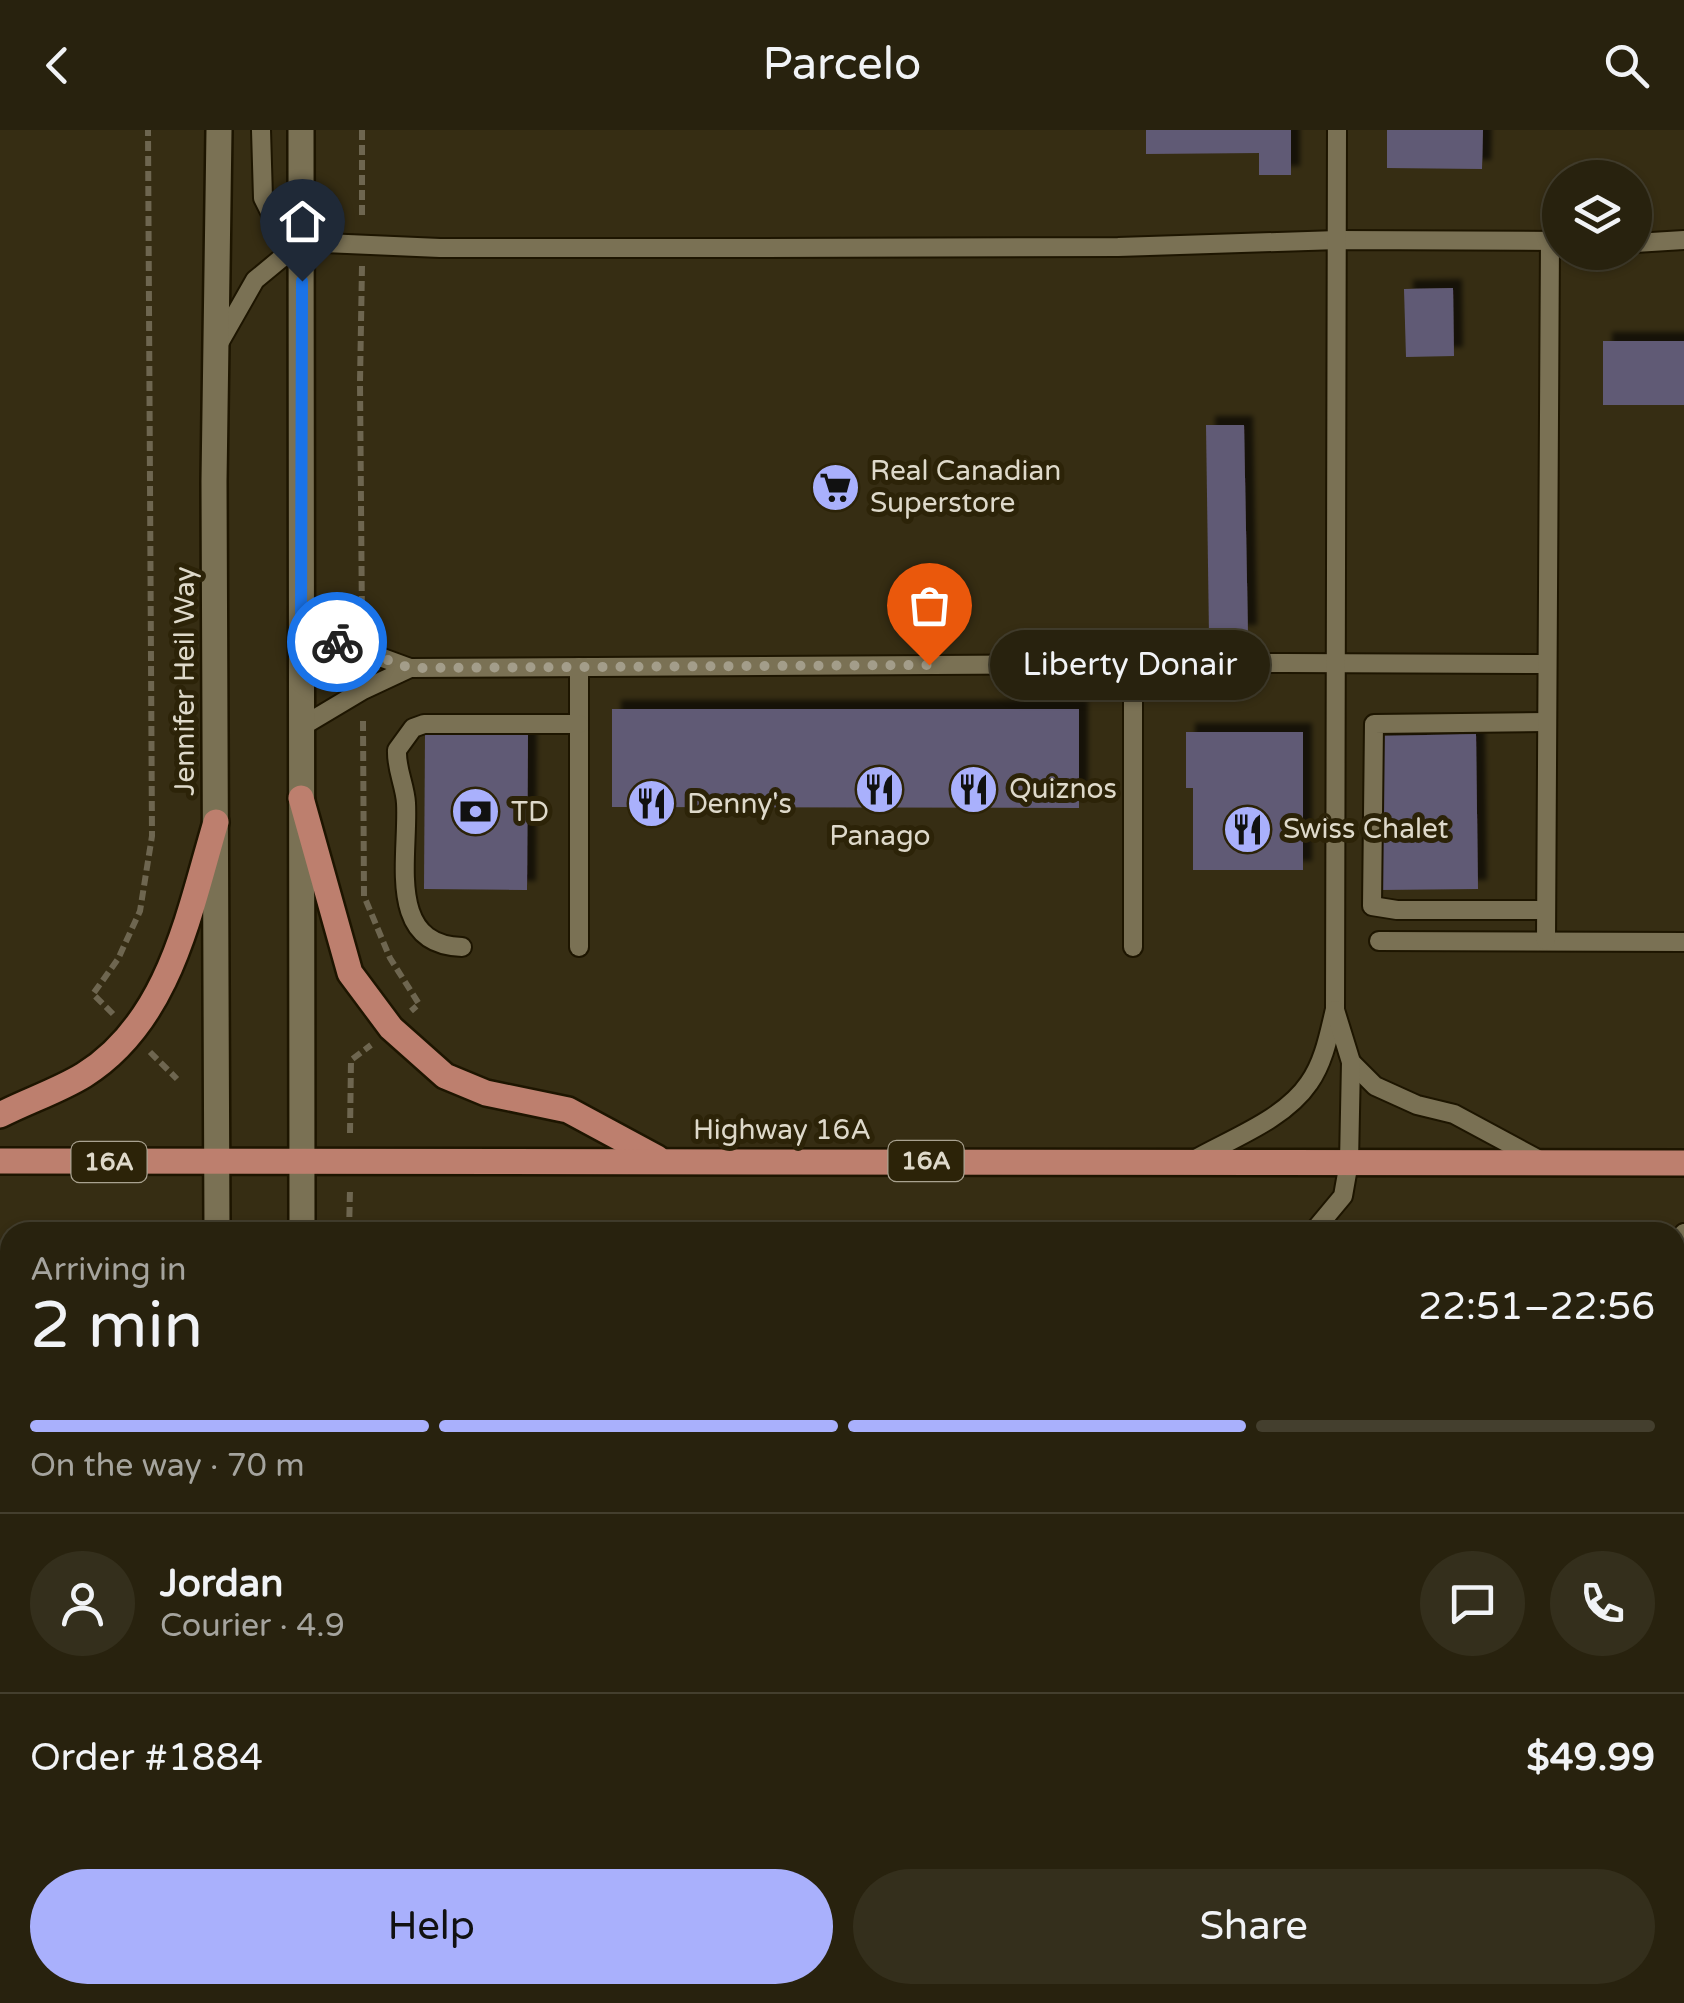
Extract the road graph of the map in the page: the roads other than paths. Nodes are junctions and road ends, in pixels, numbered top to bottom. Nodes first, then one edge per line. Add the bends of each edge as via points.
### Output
1 (219, 130) edge
2 (261, 130) edge
3 (302, 130) edge
4 (1336, 130) edge
5 (1338, 240) junction
6 (1684, 240) edge
7 (1542, 241) edge
8 (302, 242) junction
9 (1652, 242) edge
10 (1554, 270) edge
11 (215, 350) junction
12 (301, 628) junction
13 (1335, 663) junction
14 (1134, 664) junction
15 (1547, 664) junction
16 (410, 668) junction
17 (579, 668) junction
18 (1547, 722) junction
19 (579, 724) junction
20 (302, 728) junction
21 (302, 798) junction
22 (216, 822) junction
23 (1546, 910) junction
24 (1379, 941) dead end
25 (1546, 942) junction
26 (1684, 942) edge
27 (462, 947) dead end
28 (579, 947) dead end
29 (1134, 947) dead end
30 (1334, 1009) junction
31 (1352, 1062) junction
32 (0, 1115) edge
33 (303, 1160) junction
34 (661, 1160) junction
35 (217, 1161) junction
36 (1191, 1161) junction
37 (0, 1162) edge
38 (1349, 1162) junction
39 (1684, 1163) edge
40 (1548, 1164) junction
41 (217, 1222) edge
42 (302, 1222) edge
43 (1321, 1222) edge

1 - 11 main road, Jennifer Heil Way
2 - 8 lane via 263,198 273,218
3 - 8 main road
4 - 5 lane
5 - 7 lane
5 - 8 lane via 1033,248
5 - 13 lane
6 - 9 lane
8 - 11 lane via 255,280
8 - 12 main road
10 - 15 lane
11 - 22 main road, Jennifer Heil Way
12 - 16 lane
12 - 20 main road
13 - 14 lane
13 - 15 lane
13 - 30 lane
14 - 17 lane
14 - 29 lane
15 - 18 lane
16 - 17 lane
16 - 20 lane
17 - 19 lane
18 - 23 lane
18 - 23 lane via 1374,724 1372,888 1372,906 1397,910
19 - 27 lane via 424,724 396,750 406,807 406,907 420,931 442,947
19 - 28 lane
20 - 21 main road
21 - 33 main road
21 - 34 main road via 350,973 390,1028 446,1076 486,1094 568,1110
22 - 32 main road via 166,978 133,1034 84,1075
22 - 35 main road, Jennifer Heil Way
23 - 25 lane
24 - 25 lane
25 - 26 lane
30 - 31 lane
30 - 36 lane via 1309,1084 1283,1110
31 - 38 lane
31 - 40 lane via 1375,1086 1454,1114
33 - 34 main road, Highway 16A / 16A
33 - 35 main road, Highway 16A / 16A
33 - 42 main road
34 - 36 main road, Highway 16A / 16A
35 - 37 main road, Highway 16A / 16A
35 - 41 main road, Jennifer Heil Way
36 - 38 main road, Highway 16A / 16A
38 - 40 main road, Highway 16A / 16A
38 - 43 lane via 1343,1196
39 - 40 main road, Highway 16A / 16A

